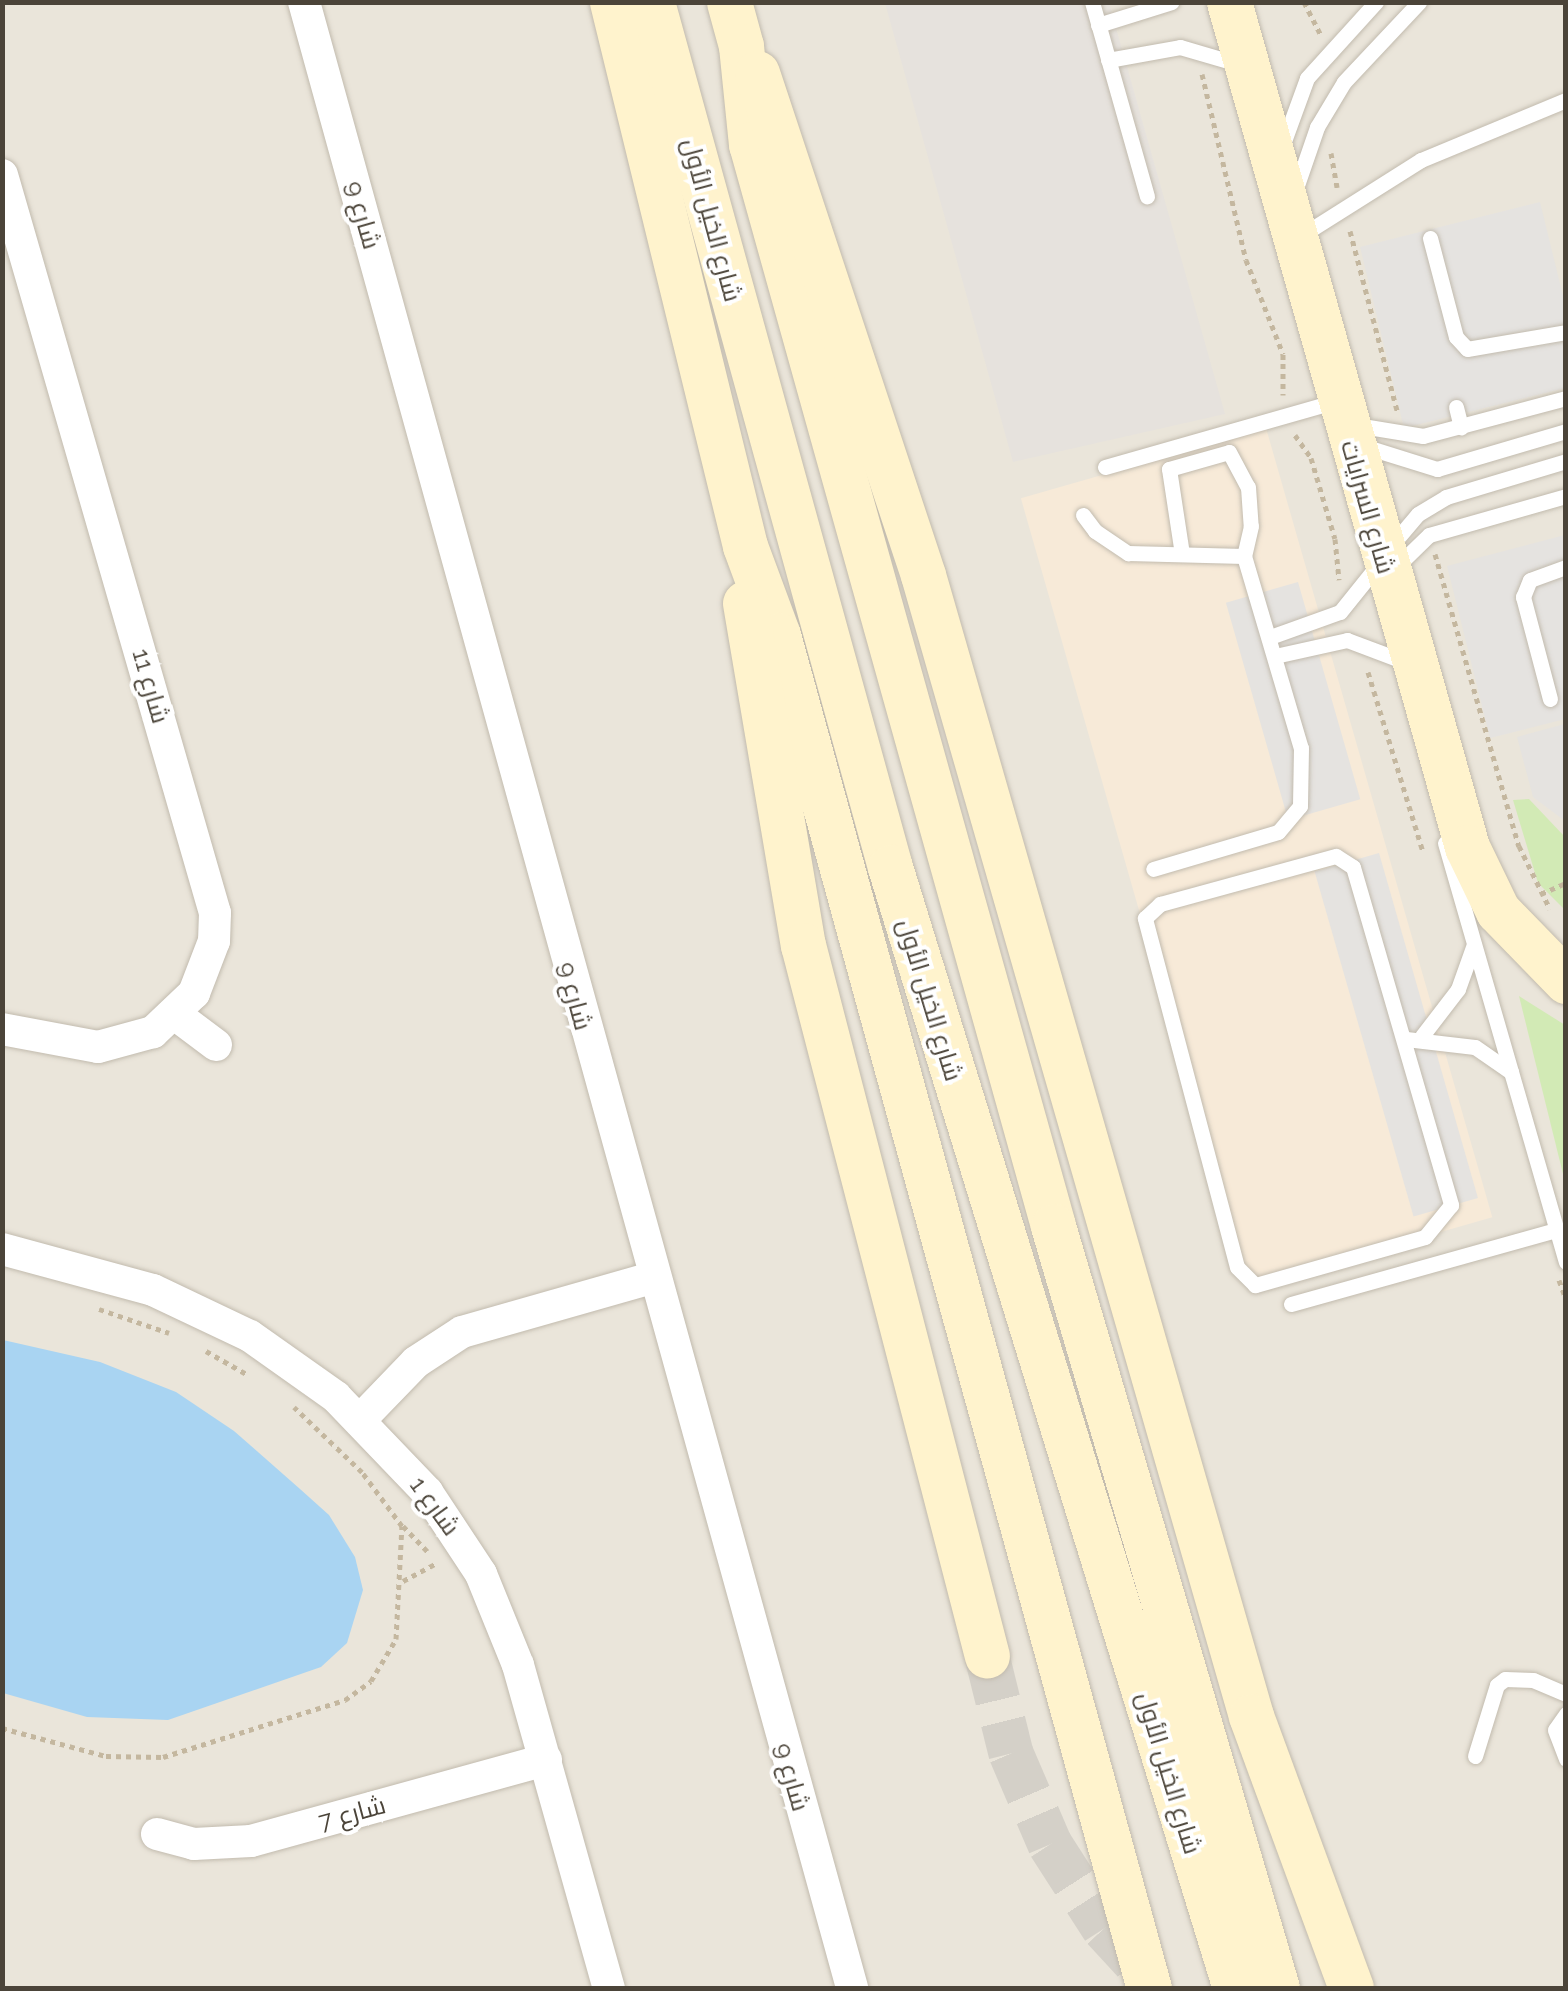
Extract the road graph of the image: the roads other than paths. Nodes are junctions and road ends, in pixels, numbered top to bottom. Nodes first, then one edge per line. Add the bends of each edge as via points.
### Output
1 (304, 2) edge
2 (612, 2) edge
3 (652, 2) edge
4 (729, 2) edge
5 (1092, 2) edge
6 (1172, 2) edge
7 (1229, 2) edge
8 (1376, 2) edge
9 (1419, 2) edge
10 (1098, 25) junction
11 (741, 46) junction
12 (1108, 60) junction
13 (1246, 68) junction
14 (1566, 100) edge
15 (2, 176) edge
16 (1147, 196) dead end
17 (1286, 220) junction
18 (1430, 238) dead end
19 (1566, 332) edge
20 (1525, 388) dead end
21 (1566, 398) edge
22 (1456, 406) dead end
23 (1530, 408) junction
24 (1343, 420) junction
25 (1461, 427) junction
26 (1566, 430) edge
27 (1566, 461) edge
28 (1104, 467) dead end
29 (1566, 496) edge
30 (1083, 515) dead end
31 (745, 546) junction
32 (1182, 554) junction
33 (1244, 556) junction
34 (1385, 567) junction
35 (1566, 567) edge
36 (1270, 637) junction
37 (1275, 656) junction
38 (1419, 687) junction
39 (1550, 698) dead end
40 (1152, 869) dead end
41 (1473, 947) junction
42 (1566, 981) edge
43 (176, 1015) junction
44 (2, 1029) edge
45 (1414, 1038) junction
46 (216, 1045) dead end
47 (1511, 1072) junction
48 (1556, 1230) junction
49 (2, 1248) edge
50 (1566, 1262) edge
51 (651, 1278) junction
52 (1291, 1304) dead end
53 (361, 1419) junction
54 (987, 1656) tunnel mouth
55 (1566, 1694) edge
56 (1566, 1714) edge
57 (1251, 1716) junction
58 (1475, 1756) dead end
59 (1566, 1759) edge
60 (546, 1760) junction
61 (157, 1834) dead end
62 (1240, 1961) edge
63 (610, 1988) edge
64 (852, 1988) edge
65 (1148, 1988) edge
66 (1278, 1988) edge
67 (1316, 1988) edge
68 (1351, 1988) edge

1 - 51 street, شارع 9
2 - 31 main road
3 - 62 main road, شارع الخيل الأول via 896,885
4 - 11 main road, شارع الخيل الأول
5 - 10 lane
6 - 10 lane
7 - 13 main road, شارع السرايات
8 - 17 lane via 1306,78 1282,150
9 - 17 lane via 1362,60 1316,127
10 - 12 lane
11 - 57 main road via 774,112 923,575
11 - 62 main road, شارع الخيل الأول via 751,144
12 - 13 lane via 1180,47
12 - 16 lane
13 - 17 main road, شارع السرايات
14 - 17 lane
15 - 43 street, شارع 11 via 215,914 207,968
17 - 24 main road, شارع السرايات
18 - 19 lane via 1456,337 1466,349
20 - 23 lane
21 - 23 lane
22 - 25 lane
23 - 25 lane
24 - 25 lane via 1402,437
24 - 26 lane via 1437,468
24 - 28 lane
24 - 34 main road, شارع السرايات
27 - 34 lane via 1446,496 1418,514
29 - 34 lane via 1508,520 1428,535
30 - 32 lane via 1094,531 1128,553
31 - 54 main road via 749,639 803,945
31 - 65 main road via 778,635
32 - 33 lane
32 - 33 lane via 1169,469 1228,452 1248,488 1251,526
33 - 36 lane
34 - 36 lane via 1340,612
34 - 38 main road, شارع السرايات
35 - 39 lane via 1530,580 1524,598
36 - 37 lane
37 - 38 lane via 1346,640 1395,655
37 - 40 lane via 1301,748 1300,806 1278,832
38 - 41 lane via 1438,810
38 - 42 main road, شارع السرايات via 1466,847 1498,911
41 - 45 lane via 1458,989
41 - 47 lane
43 - 44 street, شارع 11 via 140,1037 98,1047
43 - 46 street
45 - 45 lane via 1450,1190 1446,1219 1425,1238 1264,1284 1246,1282 1147,940 1150,909 1326,857 1346,860
45 - 47 lane via 1475,1047
47 - 48 lane
48 - 50 lane
48 - 52 lane
49 - 53 street, شارع 1 via 114,1277 218,1318 280,1355
51 - 53 street via 462,1332 416,1362
51 - 64 street, شارع 9
53 - 60 street, شارع 1 via 427,1492 480,1574 518,1665
55 - 58 lane via 1532,1680 1505,1679
56 - 59 lane via 1556,1730
57 - 67 main road via 1266,1812
57 - 68 main road
60 - 61 street, شارع 7 via 251,1841 213,1845
60 - 63 street, شارع 1
62 - 66 main road, شارع الخيل الأول

